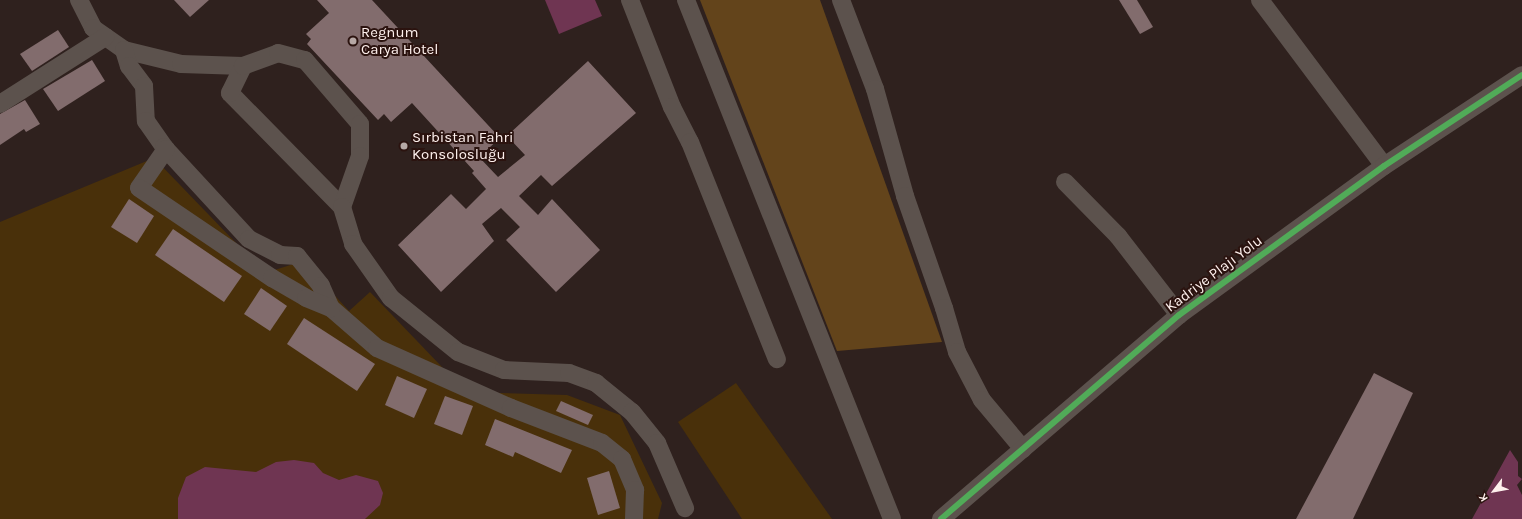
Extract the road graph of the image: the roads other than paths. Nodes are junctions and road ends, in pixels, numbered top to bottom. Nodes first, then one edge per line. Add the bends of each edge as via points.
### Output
1 (79, 0) edge
2 (630, 0) edge
3 (686, 0) edge
4 (841, 0) edge
5 (1260, 0) edge
6 (105, 37) junction
7 (124, 50) junction
8 (243, 66) junction
9 (1522, 74) edge
10 (0, 104) edge
11 (166, 149) junction
12 (1384, 166) junction
13 (1065, 182) dead end
14 (342, 207) junction
15 (331, 308) junction
16 (1179, 315) junction
17 (776, 359) dead end
18 (1023, 449) junction
19 (684, 515) edge
20 (634, 519) edge
21 (892, 519) edge
22 (941, 519) edge

1 - 6 street via 93,28
2 - 17 street via 672,107 690,142
3 - 21 street
4 - 18 street via 875,89 905,196 957,352 982,400
5 - 12 street
6 - 7 street
6 - 10 street
7 - 8 street via 181,64
7 - 11 street via 128,66 144,86 146,121
8 - 14 street via 230,94
8 - 14 street via 278,53 304,60 360,124 360,156
9 - 12 street, Kadriye Plajı Yolu
11 - 15 street via 249,238 280,255 297,256 321,286
11 - 15 street via 139,188 272,278 306,298
12 - 16 street, Kadriye Plajı Yolu
13 - 16 street via 1118,236
14 - 19 street via 353,244 391,298 458,352 504,370 569,373 596,384 632,412 657,443
15 - 20 street via 377,348 412,365 602,443 622,459 635,490
16 - 18 street, Kadriye Plajı Yolu
18 - 22 street, Kadriye Plajı Yolu

